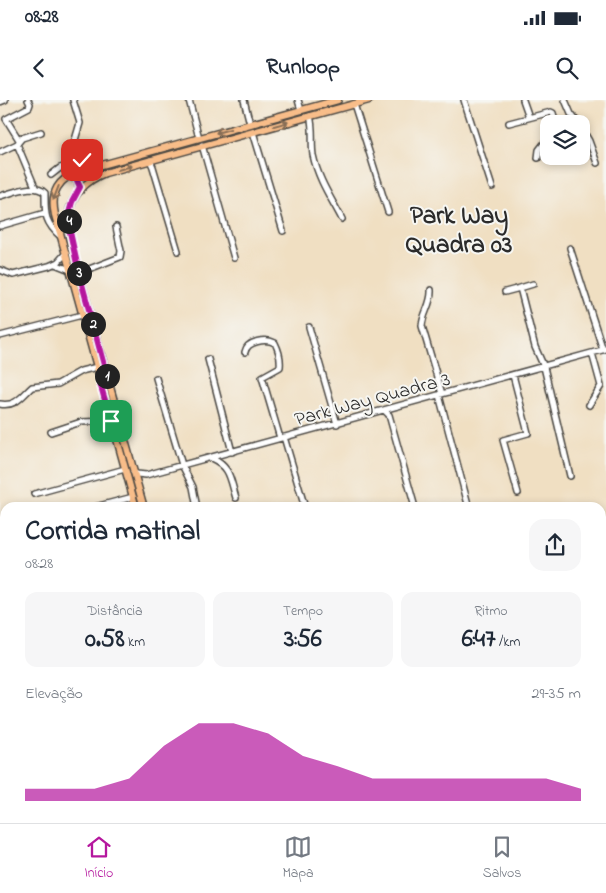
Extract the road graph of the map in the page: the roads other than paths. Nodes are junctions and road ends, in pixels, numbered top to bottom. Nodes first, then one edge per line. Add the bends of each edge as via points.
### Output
1 (5, 100) edge
2 (28, 100) edge
3 (73, 100) edge
4 (189, 100) edge
5 (244, 100) edge
6 (298, 100) edge
7 (338, 100) edge
8 (369, 100) edge
9 (464, 100) edge
10 (524, 100) edge
11 (566, 100) edge
12 (0, 102) edge
13 (354, 104) junction
14 (301, 110) junction
15 (553, 115) edge
16 (572, 115) edge
17 (310, 116) junction
18 (529, 117) junction
19 (509, 123) dead end
20 (250, 124) junction
21 (41, 132) dead end
22 (253, 132) junction
23 (199, 138) junction
24 (18, 142) junction
25 (202, 145) junction
26 (590, 149) edge
27 (540, 150) edge
28 (0, 152) edge
29 (538, 158) dead end
30 (150, 160) junction
31 (84, 161) junction
32 (596, 163) dead end
33 (94, 168) junction
34 (50, 175) dead end
35 (69, 176) junction
36 (35, 187) junction
37 (492, 187) dead end
38 (80, 191) junction
39 (0, 196) edge
40 (388, 212) dead end
41 (45, 213) junction
42 (69, 213) junction
43 (55, 215) junction
44 (342, 219) dead end
45 (0, 226) edge
46 (116, 227) dead end
47 (283, 231) dead end
48 (61, 237) junction
49 (570, 248) dead end
50 (178, 251) dead end
51 (66, 253) junction
52 (234, 258) dead end
53 (55, 264) junction
54 (0, 270) edge
55 (70, 270) junction
56 (79, 273) junction
57 (533, 284) dead end
58 (520, 288) junction
59 (431, 290) dead end
60 (505, 292) dead end
61 (82, 315) junction
62 (308, 327) dead end
63 (0, 336) edge
64 (605, 349) edge
65 (244, 352) dead end
66 (592, 353) junction
67 (208, 359) dead end
68 (97, 367) junction
69 (544, 367) junction
70 (513, 375) junction
71 (156, 378) dead end
72 (108, 380) junction
73 (100, 383) junction
74 (600, 386) junction
75 (606, 389) edge
76 (440, 394) junction
77 (0, 404) edge
78 (589, 405) dead end
79 (390, 408) junction
80 (384, 410) junction
81 (389, 416) junction
82 (111, 421) junction
83 (337, 424) junction
84 (50, 432) dead end
85 (282, 438) junction
86 (232, 452) junction
87 (211, 458) junction
88 (182, 465) junction
89 (125, 469) junction
90 (133, 472) junction
91 (146, 475) junction
92 (570, 476) dead end
93 (137, 484) junction
94 (518, 493) dead end
95 (34, 494) dead end
96 (133, 496) junction
97 (236, 498) dead end
98 (112, 502) edge
99 (134, 502) edge
100 (142, 502) edge
101 (197, 502) edge
102 (303, 502) edge
103 (413, 502) edge
104 (467, 502) edge

1 - 12 street
2 - 24 street via 29,107 6,119
3 - 31 street via 80,123 75,140
4 - 23 street
5 - 20 street
6 - 14 street
7 - 14 main road
8 - 13 main road
9 - 37 street
10 - 18 street
11 - 16 street
13 - 17 main road
13 - 40 street
14 - 20 main road
15 - 18 street via 552,112
22 -> 17 main road
17 - 44 street via 315,163
18 - 19 street
20 -> 23 main road
21 - 24 street
22 - 25 main road
22 - 47 street
23 - 33 main road
24 - 28 street
24 - 36 street
25 - 30 main road
25 - 52 street
26 - 32 street
27 - 29 street
38 -> 30 main road via 98,176
30 - 50 street
31 - 33 street via 91,161
31 - 34 street via 60,168
33 - 35 main road
35 - 38 main road via 78,180
35 -> 43 main road via 53,197
36 - 39 street
36 - 41 street via 45,193
38 - 42 main road
41 - 45 street
41 - 48 street via 51,228
42 - 43 main road
42 - 56 main road
43 - 48 main road
46 - 56 street via 120,257
48 - 51 main road
49 - 64 street
51 - 53 street
51 - 55 main road
53 - 54 street via 13,275
53 - 55 street
55 - 61 main road
56 - 72 main road
57 - 58 street
58 - 60 street
58 - 69 street via 535,347
59 - 76 street via 431,301 422,318 422,326
61 - 63 street
61 - 68 main road
62 - 83 street
64 - 66 street, Park Way Quadra 3
65 - 85 street via 246,346 267,340 278,348 280,367 262,377
66 - 69 street, Park Way Quadra 3
66 - 74 street
67 - 86 street
68 - 73 main road
68 - 77 street via 81,371 58,384 32,387 19,401
69 - 70 street, Park Way Quadra 3
69 - 92 street
70 - 76 street, Park Way Quadra 3
70 - 94 street via 528,433 503,440
71 - 88 street
72 - 73 main road
72 - 90 main road
73 - 82 main road
74 - 75 street
74 - 78 street
76 - 79 street, Park Way Quadra 3
76 - 104 street
79 - 80 street, Park Way Quadra 3
79 - 81 street
80 - 81 street
80 - 83 street, Park Way Quadra 3
81 - 103 street
82 - 84 street via 87,421
82 - 89 main road
83 - 85 street, Park Way Quadra 3
85 - 86 street, Park Way Quadra 3
85 - 102 street
86 - 87 street, Park Way Quadra 3
87 - 88 street, Park Way Quadra 3
87 - 97 street via 228,470
88 - 91 street, Park Way Quadra 3
88 - 101 street via 193,486
89 - 95 street
89 - 96 main road
90 - 91 street, Park Way Quadra 3
90 - 93 main road
91 - 93 street, Park Way Quadra 3
93 - 100 main road
96 - 98 street
96 - 99 main road

